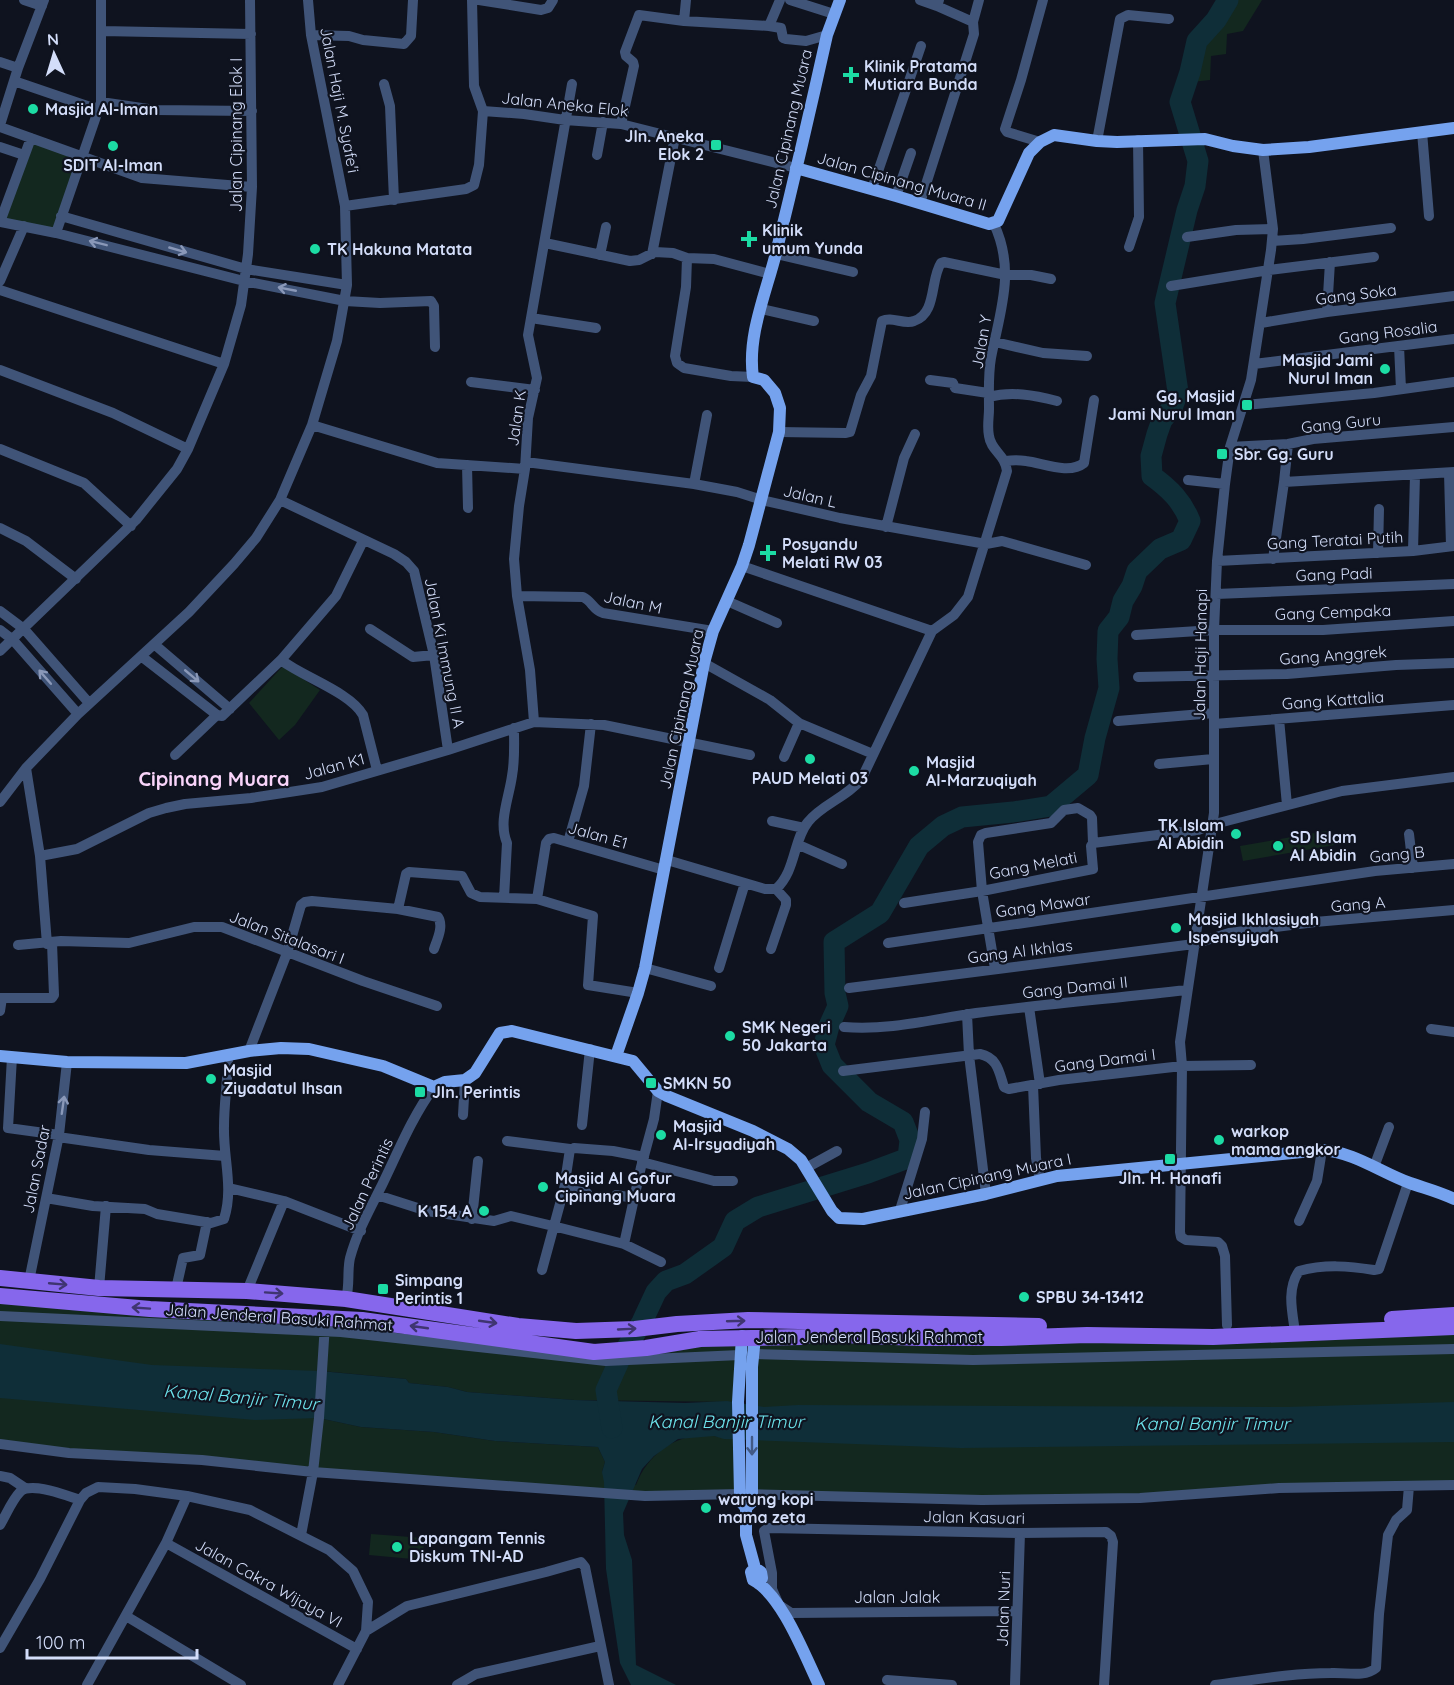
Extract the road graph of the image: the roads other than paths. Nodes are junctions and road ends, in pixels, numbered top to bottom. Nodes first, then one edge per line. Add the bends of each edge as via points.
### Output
1 (24, 0) edge
2 (101, 0) edge
3 (250, 0) edge
4 (308, 0) edge
5 (413, 0) edge
6 (472, 0) edge
7 (480, 0) edge
8 (553, 0) edge
9 (686, 0) edge
10 (780, 0) edge
11 (790, 0) edge
12 (840, 0) edge
13 (920, 0) edge
14 (979, 0) edge
15 (1043, 0) edge
16 (43, 3) edge
17 (938, 3) edge
18 (834, 14) junction
19 (1169, 19) dead end
20 (684, 21) junction
21 (973, 22) junction
22 (769, 26) junction
23 (102, 31) junction
24 (251, 34) junction
25 (827, 34) junction
26 (311, 35) junction
27 (921, 46) dead end
28 (0, 62) edge
29 (18, 68) junction
30 (14, 81) junction
31 (384, 84) dead end
32 (572, 84) dead end
33 (100, 106) junction
34 (252, 111) junction
35 (483, 111) junction
36 (565, 120) junction
37 (603, 122) junction
38 (621, 124) junction
39 (0, 126) edge
40 (1454, 128) edge
41 (1422, 132) junction
42 (675, 137) junction
43 (31, 138) junction
44 (1138, 140) junction
45 (1096, 141) junction
46 (1040, 142) junction
47 (0, 147) edge
48 (1263, 150) junction
49 (911, 153) dead end
50 (24, 155) junction
51 (597, 155) dead end
52 (84, 156) junction
53 (796, 168) junction
54 (252, 187) junction
55 (872, 189) junction
56 (896, 196) junction
57 (394, 200) junction
58 (920, 203) junction
59 (345, 206) junction
60 (61, 216) junction
61 (1429, 216) dead end
62 (1, 222) edge
63 (994, 224) junction
64 (24, 226) junction
65 (606, 227) dead end
66 (1391, 228) dead end
67 (1272, 229) junction
68 (56, 232) junction
69 (1186, 237) dead end
70 (1272, 241) junction
71 (545, 243) junction
72 (1129, 247) dead end
73 (652, 254) junction
74 (776, 254) junction
75 (600, 255) junction
76 (1374, 257) dead end
77 (687, 258) junction
78 (1330, 262) junction
79 (1269, 270) junction
80 (853, 272) dead end
81 (770, 274) junction
82 (245, 275) junction
83 (1006, 275) junction
84 (1051, 279) dead end
85 (0, 281) edge
86 (347, 285) junction
87 (1172, 286) dead end
88 (0, 290) edge
89 (1454, 296) edge
90 (345, 301) junction
91 (761, 309) junction
92 (1327, 312) junction
93 (531, 318) junction
94 (814, 321) dead end
95 (1262, 323) junction
96 (596, 328) dead end
97 (1454, 339) edge
98 (995, 342) junction
99 (1399, 346) junction
100 (435, 347) dead end
101 (1087, 356) dead end
102 (224, 364) junction
103 (1254, 364) junction
104 (0, 370) edge
105 (753, 377) junction
106 (930, 380) dead end
107 (471, 382) dead end
108 (1454, 382) edge
109 (1401, 389) junction
110 (535, 390) junction
111 (988, 395) junction
112 (1094, 400) dead end
113 (1057, 401) dead end
114 (1245, 405) junction
115 (707, 416) dead end
116 (312, 425) junction
117 (1454, 427) edge
118 (779, 432) junction
119 (915, 434) dead end
120 (1288, 444) junction
121 (1230, 447) junction
122 (0, 449) edge
123 (188, 449) junction
124 (1006, 460) junction
125 (467, 465) junction
126 (525, 466) junction
127 (1452, 473) edge
128 (1415, 475) junction
129 (1188, 480) dead end
130 (1284, 482) junction
131 (694, 484) junction
132 (1225, 484) junction
133 (280, 500) junction
134 (762, 500) junction
135 (468, 508) dead end
136 (1379, 509) dead end
137 (130, 526) junction
138 (885, 527) junction
139 (0, 528) edge
140 (363, 541) junction
141 (986, 544) junction
142 (1453, 546) edge
143 (1413, 551) junction
144 (1378, 553) junction
145 (1274, 559) junction
146 (1217, 561) junction
147 (1086, 565) dead end
148 (742, 566) junction
149 (76, 579) junction
150 (1454, 584) edge
151 (1216, 594) junction
152 (517, 596) junction
153 (727, 601) junction
154 (0, 611) edge
155 (1454, 621) edge
156 (777, 623) dead end
157 (24, 629) junction
158 (370, 629) dead end
159 (0, 630) edge
160 (1214, 630) junction
161 (713, 631) junction
162 (932, 631) junction
163 (1136, 635) dead end
164 (13, 640) junction
165 (154, 644) junction
166 (0, 651) edge
167 (434, 655) junction
168 (141, 656) junction
169 (281, 660) junction
170 (704, 663) junction
171 (1454, 663) edge
172 (1138, 677) dead end
173 (1214, 677) junction
174 (89, 703) junction
175 (1454, 705) edge
176 (230, 709) junction
177 (78, 714) junction
178 (217, 715) junction
179 (1214, 718) junction
180 (1279, 719) junction
181 (1118, 721) dead end
182 (534, 722) junction
183 (799, 723) junction
184 (591, 724) junction
185 (514, 728) junction
186 (690, 742) junction
187 (448, 750) junction
188 (873, 754) junction
189 (175, 755) dead end
190 (750, 755) dead end
191 (784, 757) dead end
192 (1213, 759) junction
193 (1159, 764) dead end
194 (26, 768) junction
195 (377, 770) junction
196 (1454, 777) edge
197 (0, 801) edge
198 (1287, 805) junction
199 (772, 821) dead end
200 (1211, 825) junction
201 (804, 828) junction
202 (1409, 834) dead end
203 (568, 842) junction
204 (1093, 843) junction
205 (798, 845) junction
206 (40, 856) junction
207 (842, 864) dead end
208 (1454, 864) edge
209 (665, 865) junction
210 (1413, 868) junction
211 (745, 883) junction
212 (776, 889) junction
213 (982, 891) junction
214 (1202, 897) junction
215 (504, 898) junction
216 (537, 899) junction
217 (904, 903) dead end
218 (394, 909) junction
219 (1454, 910) edge
220 (988, 927) junction
221 (50, 943) junction
222 (888, 943) dead end
223 (1194, 944) junction
224 (18, 945) dead end
225 (434, 949) dead end
226 (771, 949) dead end
227 (287, 953) junction
228 (645, 968) junction
229 (719, 968) dead end
230 (995, 969) junction
231 (711, 986) dead end
232 (849, 988) dead end
233 (1187, 990) junction
234 (639, 993) junction
235 (1, 998) edge
236 (438, 1006) dead end
237 (1029, 1007) junction
238 (0, 1011) edge
239 (968, 1014) junction
240 (844, 1027) dead end
241 (1431, 1029) dead end
242 (1454, 1032) edge
243 (590, 1049) junction
244 (249, 1051) junction
245 (969, 1055) junction
246 (228, 1056) junction
247 (616, 1056) junction
248 (6, 1057) edge
249 (67, 1062) junction
250 (1251, 1065) dead end
251 (1182, 1066) junction
252 (843, 1071) dead end
253 (465, 1080) junction
254 (1036, 1085) junction
255 (434, 1087) junction
256 (658, 1090) junction
257 (925, 1112) dead end
258 (463, 1115) dead end
259 (582, 1125) dead end
260 (1389, 1127) dead end
261 (59, 1136) junction
262 (507, 1141) dead end
263 (574, 1148) dead end
264 (1322, 1150) junction
265 (837, 1151) dead end
266 (225, 1156) junction
267 (643, 1160) junction
268 (478, 1161) dead end
269 (1180, 1164) junction
270 (1374, 1167) junction
271 (808, 1170) junction
272 (1041, 1180) junction
273 (732, 1181) dead end
274 (1408, 1183) junction
275 (229, 1188) junction
276 (564, 1189) junction
277 (587, 1193) dead end
278 (986, 1194) junction
279 (377, 1195) junction
280 (616, 1195) dead end
281 (46, 1198) junction
282 (634, 1198) junction
283 (1454, 1199) edge
284 (284, 1201) junction
285 (106, 1206) junction
286 (900, 1210) junction
287 (472, 1219) junction
288 (1299, 1221) dead end
289 (207, 1222) junction
290 (553, 1226) junction
291 (361, 1231) junction
292 (624, 1244) junction
293 (662, 1262) dead end
294 (542, 1270) dead end
295 (0, 1278) edge
296 (29, 1281) junction
297 (99, 1288) junction
298 (176, 1289) junction
299 (247, 1291) junction
300 (0, 1296) edge
301 (346, 1299) junction
302 (0, 1316) edge
303 (1454, 1316) edge
304 (325, 1324) junction
305 (1294, 1324) junction
306 (1227, 1325) junction
307 (1454, 1327) edge
308 (748, 1336) junction
309 (1454, 1349) edge
310 (746, 1360) junction
311 (0, 1444) edge
312 (313, 1472) junction
313 (0, 1476) edge
314 (1454, 1485) edge
315 (1409, 1486) junction
316 (25, 1488) junction
317 (746, 1488) junction
318 (188, 1496) junction
319 (80, 1500) junction
320 (0, 1525) edge
321 (1020, 1533) junction
322 (302, 1535) junction
323 (166, 1543) junction
324 (779, 1605) junction
325 (1017, 1611) junction
326 (126, 1616) junction
327 (366, 1631) junction
328 (600, 1646) junction
329 (0, 1648) edge
330 (357, 1649) junction
331 (887, 1680) dead end
332 (87, 1685) edge
333 (241, 1685) edge
334 (338, 1685) edge
335 (457, 1685) edge
336 (609, 1685) edge
337 (819, 1685) edge
338 (952, 1685) edge
339 (1016, 1685) edge
340 (1104, 1685) edge
341 (1215, 1685) edge

1 - 16 street
2 - 23 street
3 - 24 street, Jalan Cipinang Elok I
4 - 26 street, Jalan Haji M. Syafe'i
5 - 26 street via 411,36 404,44
6 - 35 street via 474,86
7 - 8 street via 541,10
9 - 20 street
10 - 22 street
11 - 18 street
12 - 18 street, Jalan Cipinang Muara
13 - 17 street
14 - 21 street
15 - 46 street via 1005,129
16 - 29 street
17 - 21 street
18 - 25 street, Jalan Cipinang Muara
19 - 45 street via 1128,15 1120,19
20 - 22 street
20 - 38 street via 638,17 625,52 634,66
21 - 58 street via 974,34
22 - 25 street via 781,28 786,39 806,41
23 - 24 street
23 - 33 street
24 - 34 street, Jalan Cipinang Elok I
25 - 53 street, Jalan Cipinang Muara
26 - 59 street, Jalan Haji M. Syafe'i
27 - 55 street
28 - 29 street
29 - 30 street
30 - 33 street
30 - 39 street
31 - 57 street via 390,106
32 - 36 street, Jalan K
33 - 34 street
33 - 52 street
34 - 54 street, Jalan Cipinang Elok I
35 - 36 street, Jalan Aneka Elok
35 - 57 street, Jalan Aneka Elok via 474,185
36 - 37 street, Jalan Aneka Elok
36 - 71 street, Jalan K
37 - 38 street, Jalan Aneka Elok
37 - 51 street
38 - 42 street, Jalan Aneka Elok
39 - 43 street
40 - 41 street
41 - 48 street
41 - 61 street
42 - 53 street, Jalan Aneka Elok
42 - 73 street
43 - 50 street
43 - 52 street
44 - 45 street
44 - 48 street via 1205,139
44 - 72 street via 1139,217
45 - 46 street via 1054,135
46 - 63 street, Jalan Cipinang Muara II via 1029,153
47 - 50 street
48 - 67 street, Jalan Haji Hanapi
49 - 56 street
50 - 62 street
52 - 54 street via 142,177
52 - 60 street
53 - 55 street, Jalan Cipinang Muara II
53 - 74 street, Jalan Cipinang Muara
54 - 82 street, Jalan Cipinang Elok I
55 - 56 street, Jalan Cipinang Muara II
56 - 58 street, Jalan Cipinang Muara II
57 - 59 street, Jalan Aneka Elok
58 - 63 street, Jalan Cipinang Muara II
59 - 86 street
60 - 68 street
60 -> 82 street
62 - 64 street
63 - 83 street, Jalan Y
64 - 68 street
64 - 85 street
65 - 75 street
66 - 70 street
67 - 69 street
67 - 70 street, Jalan Haji Hanapi
82 -> 68 street
70 - 79 street, Jalan Haji Hanapi
71 - 75 street
71 - 93 street, Jalan K
73 - 75 street via 630,261
73 - 77 street via 673,253
74 - 80 street
74 - 81 street, Jalan Cipinang Muara
76 - 78 street
77 - 81 street via 714,259
77 - 105 street via 677,363 684,368
78 - 79 street
78 - 92 street
79 - 87 street
79 - 95 street, Jalan Haji Hanapi
81 - 91 street, Jalan Cipinang Muara
82 - 86 street
90 -> 82 street
82 - 102 street, Jalan Cipinang Elok I
83 - 84 street
83 - 98 street, Jalan Y
83 - 118 street via 941,263 923,316 910,322 884,319 871,376 850,432
86 - 90 street
88 - 102 street
89 - 92 street, Gang Soka
90 - 100 street via 431,301
90 - 116 street
91 - 94 street
91 - 105 street, Jalan Cipinang Muara via 752,354
92 - 95 street, Gang Soka
93 - 96 street
93 - 110 street, Jalan K via 528,340 536,372
95 - 103 street, Jalan Haji Hanapi
97 - 99 street, Gang Rosalia
98 - 101 street via 1043,353
98 - 111 street, Jalan Y
99 - 103 street, Gang Rosalia
99 - 109 street
102 - 123 street, Jalan Cipinang Elok I
103 - 114 street, Jalan Haji Hanapi
104 - 123 street via 113,413
105 - 118 street, Jalan Cipinang Muara via 764,380 775,393 780,408
106 - 111 street via 954,383 955,388
107 - 110 street
108 - 109 street
109 - 114 street
110 - 126 street, Jalan K via 528,418
111 - 113 street via 1003,393
111 - 124 street, Jalan Y via 991,445
112 - 124 street via 1081,466 1064,468
114 - 121 street, Jalan Haji Hanapi
115 - 131 street
116 - 125 street, Jalan L via 424,460
116 - 133 street
117 - 120 street, Gang Guru
118 - 134 street, Jalan Cipinang Muara
119 - 138 street via 904,458
120 - 121 street, Gang Guru
120 - 130 street
121 - 132 street, Jalan Haji Hanapi
122 - 137 street via 84,483
123 - 137 street, Jalan Cipinang Elok I via 177,469
124 - 141 street via 1006,479
125 - 126 street, Jalan L
125 - 135 street
126 - 131 street, Jalan L
126 - 152 street, Jalan K via 514,559
127 - 128 street
127 - 142 street
128 - 130 street
128 - 143 street
129 - 132 street
130 - 145 street
131 - 134 street, Jalan L
132 - 146 street, Jalan Haji Hanapi
133 - 140 street, Jalan Ki Immung II A
133 - 165 street via 234,564
134 - 138 street, Jalan L
134 - 148 street, Jalan Cipinang Muara
136 - 144 street
137 - 149 street, Jalan Cipinang Elok I
138 - 141 street, Jalan L
139 - 149 street via 26,541
140 - 167 street, Jalan Ki Immung II A via 400,558 414,571
140 - 169 street via 336,596
141 - 147 street, Jalan L via 1002,541
141 - 162 street via 968,597 954,615
142 - 143 street, Gang Teratai Putih
143 - 144 street, Gang Teratai Putih
144 - 145 street, Gang Teratai Putih
145 - 146 street, Gang Teratai Putih
146 - 151 street, Jalan Haji Hanapi
148 - 153 street, Jalan Cipinang Muara
148 - 162 street
149 - 157 street, Jalan Cipinang Elok I
150 - 151 street, Gang Padi
151 - 160 street, Jalan Haji Hanapi
152 - 161 street, Jalan M via 583,597 594,610 603,613
152 - 182 street, Jalan K
153 - 156 street
153 - 161 street, Jalan Cipinang Muara
154 - 157 street
155 - 160 street, Gang Cempaka via 1323,630
157 - 164 street, Jalan Cipinang Elok I
157 - 174 street
158 - 167 street via 412,657
159 - 164 street
160 - 163 street, Gang Cempaka
160 - 173 street, Jalan Haji Hanapi
161 - 170 street, Jalan Cipinang Muara
162 - 188 street
164 - 166 street, Jalan Cipinang Elok I
177 -> 164 street
165 - 168 street
165 -> 176 street
167 - 187 street, Jalan Ki Immung II A
168 - 174 street
168 - 178 street
169 - 176 street
169 - 195 street via 359,709
170 - 183 street via 770,700
170 - 186 street, Jalan Cipinang Muara
171 - 173 street, Gang Anggrek
172 - 173 street, Gang Anggrek
173 - 179 street, Jalan Haji Hanapi
174 - 177 street
175 - 180 street, Gang Kattalia
176 - 178 street via 222,716
177 - 194 street
178 - 189 street
179 - 180 street, Gang Kattalia
179 - 181 street, Gang Kattalia
179 - 192 street, Jalan Haji Hanapi
180 - 198 street
182 - 184 street, Jalan K1
182 - 185 street, Jalan K1
183 - 188 street
183 - 191 street
184 - 186 street, Jalan K1
184 - 203 street via 584,786
185 - 187 street, Jalan K1
185 - 215 street via 513,775 505,810
186 - 190 street, Jalan K1
186 - 209 street, Jalan Cipinang Muara
187 - 195 street, Jalan K1
188 - 201 street via 855,788 808,821
192 - 193 street
192 - 200 street, Jalan Haji Hanapi
194 - 197 street
194 - 206 street
195 - 206 street, Jalan K1 via 322,787 166,808 77,849
196 - 198 street, Gang Melati via 1342,791
198 - 200 street, Gang Melati
199 - 201 street
200 - 204 street, Gang Melati
200 - 214 street, Jalan Haji Hanapi
201 - 205 street
202 - 210 street
203 - 209 street, Jalan E1
203 - 216 street, Jalan E1 via 554,838 546,843
204 - 213 street, Gang Melati via 1093,869
204 - 213 street via 1092,818 1078,808 1064,810 1051,823 981,835 978,842
205 - 207 street
205 - 212 street via 786,878
206 - 221 street
208 - 210 street, Gang B
209 - 211 street, Jalan E1
209 - 228 street, Jalan Cipinang Muara
210 - 214 street, Gang B
211 - 212 street, Jalan E1
211 - 229 street
212 - 226 street via 786,904
213 - 217 street, Gang Melati
213 - 220 street
214 - 220 street, Gang Mawar
214 - 223 street, Jalan Haji Hanapi
215 - 216 street
215 - 218 street via 474,895 462,876 409,872
216 - 234 street via 593,916 588,985
218 - 225 street via 438,917 441,921
218 - 227 street via 306,902 301,905
219 - 223 street, Gang A via 1229,933
220 - 222 street, Gang Mawar
220 - 230 street
221 - 224 street, Jalan Sitalasari I
221 - 227 street, Jalan Sitalasari I via 129,943 208,926 222,927
221 - 235 street via 52,998
223 - 230 street, Gang Al Ikhlas
223 - 233 street, Jalan Haji Hanapi
227 - 236 street, Jalan Sitalasari I
227 - 244 street
228 - 231 street
228 - 234 street, Jalan Cipinang Muara
230 - 232 street, Gang Al Ikhlas
233 - 237 street, Gang Damai II
233 - 251 street, Jalan Haji Hanapi via 1180,1042
234 - 247 street, Jalan Cipinang Muara
235 - 238 street
237 - 239 street, Gang Damai II
237 - 254 street
239 - 240 street, Gang Damai II via 865,1028
239 - 245 street
241 - 242 street
243 - 247 street, Jalan Cipinang Muara I
243 - 253 street, Jalan Cipinang Muara I via 505,1031 475,1073
243 - 259 street
244 - 246 street
244 - 255 street via 309,1049 382,1066
245 - 252 street
245 - 254 street, Gang Damai I via 990,1056 1007,1089
245 - 278 street
246 - 249 street via 186,1064
246 - 266 street
247 - 256 street, Jalan Cipinang Muara I via 633,1061
248 - 249 street
248 - 261 street via 8,1128
261 -> 249 street, Jalan Sadar
250 - 251 street, Gang Damai I
251 - 254 street, Gang Damai I
251 - 269 street, Jalan Haji Hanapi
253 - 255 street
253 - 258 street
254 - 272 street via 1036,1158
255 - 279 street, Jalan Perintis
256 - 267 street
256 - 271 street, Jalan Cipinang Muara I via 773,1141 795,1154
257 - 286 street via 922,1139
260 - 270 street
261 - 266 street via 118,1147
261 - 281 street, Jalan Sadar
262 - 276 street via 570,1149
263 - 267 street via 613,1151
264 - 269 street, Jalan Cipinang Muara I
264 - 270 street, Jalan Cipinang Muara I via 1345,1153
264 - 288 street via 1317,1181
265 - 271 street
266 - 275 street
267 - 273 street via 714,1181
267 - 282 street
268 - 287 street
269 - 272 street, Jalan Cipinang Muara I
269 - 306 street, Jalan Haji Hanapi via 1181,1237 1218,1242 1222,1246
270 - 274 street, Jalan Cipinang Muara I
271 - 286 street, Jalan Cipinang Muara I via 839,1218 850,1220
272 - 278 street, Jalan Cipinang Muara I
274 - 283 street, Jalan Cipinang Muara I
274 - 305 street via 1379,1269 1338,1266 1299,1271 1292,1294
275 - 284 street
275 - 289 street via 224,1219
276 - 277 street
276 - 290 street
278 - 286 street, Jalan Cipinang Muara I
279 - 287 street via 427,1211
279 - 291 street, Jalan Perintis
280 - 282 street
281 - 285 street
281 - 296 street, Jalan Sadar
282 - 292 street
284 - 291 street
284 - 299 street
285 - 289 street via 145,1209
285 - 297 street
287 - 290 street via 494,1221 511,1216
289 - 298 street via 200,1255 183,1258
290 - 292 street
290 - 294 street
291 - 301 street, Jalan Perintis via 350,1259
292 - 293 street
295 - 296 main road, Jalan Jenderal Basuki Rahmat
296 -> 297 main road, Jalan Jenderal Basuki Rahmat
297 - 298 main road, Jalan Jenderal Basuki Rahmat
298 - 299 main road, Jalan Jenderal Basuki Rahmat
299 -> 301 main road, Jalan Jenderal Basuki Rahmat
304 -> 300 main road, Jalan Jenderal Basuki Rahmat
301 -> 306 main road, Jalan Jenderal Basuki Rahmat via 518,1326 576,1331 748,1320 976,1326
302 - 304 street
303 - 305 main road, Jalan Jenderal Basuki Rahmat
308 -> 304 main road, Jalan Jenderal Basuki Rahmat via 594,1352 384,1322
304 - 310 street via 606,1361
304 - 312 street
305 - 306 main road, Jalan Jenderal Basuki Rahmat
307 - 308 main road, Jalan Jenderal Basuki Rahmat via 1213,1336
308 - 310 street
309 - 310 street via 973,1360
310 - 317 street
311 - 312 street
312 - 317 street via 645,1496
312 - 322 street
313 - 316 street
314 - 315 street
315 - 317 street via 1279,1488 1140,1498 982,1500
315 - 341 street via 1407,1510 1388,1535 1376,1668 1356,1674 1330,1672
316 - 319 street via 40,1488
316 - 320 street
317 - 324 street via 741,1502 746,1508 746,1535 754,1568 761,1572 759,1584
318 - 319 street via 98,1487
318 - 322 street via 250,1510
318 - 323 street
319 - 329 street
321 - 324 street, Jalan Kasuari via 768,1527 764,1531 772,1589
321 - 325 street, Jalan Nuri
321 - 340 street, Jalan Kasuari via 1111,1536
322 - 327 street via 329,1550 353,1571 368,1602
323 - 326 street
323 - 330 street, Jalan Cakra Wijaya VI
324 - 325 street, Jalan Jalak via 791,1613
324 - 337 street
325 - 339 street, Jalan Nuri
326 - 332 street
326 - 333 street
327 - 328 street via 413,1605 581,1562
327 - 330 street
328 - 335 street via 476,1674
328 - 336 street
330 - 334 street
331 - 338 street

